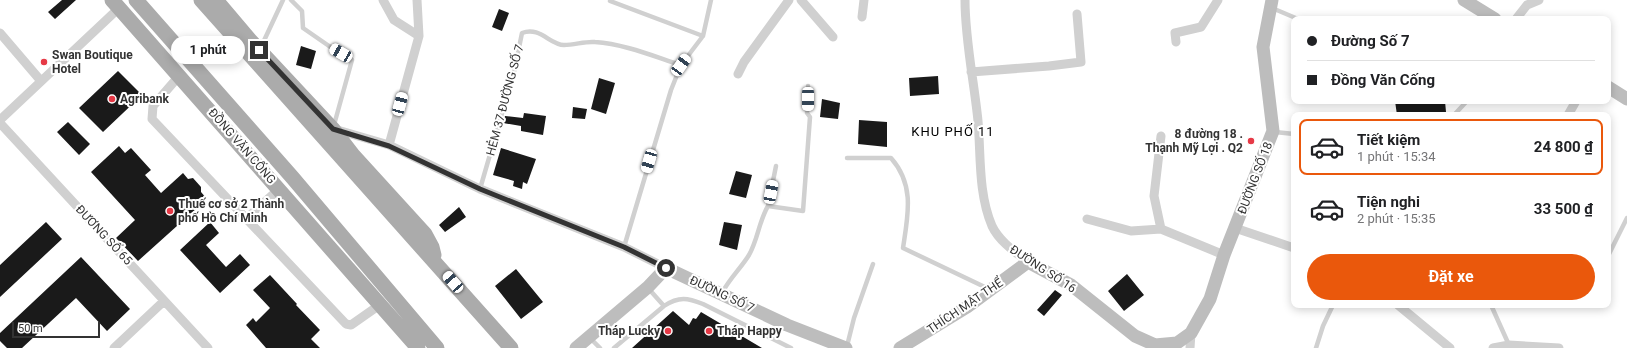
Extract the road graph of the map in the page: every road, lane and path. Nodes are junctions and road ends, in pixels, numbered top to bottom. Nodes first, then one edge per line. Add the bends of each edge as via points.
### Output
1 (136, 0) edge
2 (201, 0) edge
3 (216, 0) edge
4 (283, 0) edge
5 (292, 0) edge
6 (383, 0) edge
7 (416, 0) edge
8 (711, 0) edge
9 (789, 0) edge
10 (801, 0) edge
11 (864, 0) edge
12 (965, 0) edge
13 (1218, 0) edge
14 (1464, 0) edge
15 (1539, 0) edge
16 (610, 1) dead end
17 (1272, 3) edge
18 (116, 4) edge
19 (1077, 14) dead end
20 (1293, 16) edge
21 (1490, 16) edge
22 (1518, 16) edge
23 (862, 17) dead end
24 (0, 33) edge
25 (419, 36) junction
26 (703, 36) junction
27 (833, 37) dead end
28 (1176, 42) dead end
29 (259, 50) junction
30 (192, 64) junction
31 (681, 65) junction
32 (971, 72) junction
33 (738, 74) dead end
34 (179, 76) junction
35 (41, 81) junction
36 (808, 86) dead end
37 (1611, 89) edge
38 (1627, 99) edge
39 (1464, 104) edge
40 (1457, 112) edge
41 (0, 121) edge
42 (1273, 131) junction
43 (327, 133) junction
44 (1291, 134) edge
45 (1161, 136) dead end
46 (389, 146) junction
47 (847, 158) dead end
48 (776, 166) dead end
49 (292, 177) junction
50 (279, 189) junction
51 (480, 189) junction
52 (768, 206) junction
53 (247, 218) junction
54 (1627, 218) edge
55 (1087, 219) dead end
56 (1235, 228) junction
57 (1161, 229) junction
58 (624, 247) junction
59 (1291, 247) edge
60 (1611, 250) edge
61 (1224, 255) junction
62 (1028, 262) junction
63 (873, 264) dead end
64 (666, 268) junction
65 (648, 287) junction
66 (990, 289) junction
67 (722, 293) junction
68 (386, 300) junction
69 (164, 301) junction
70 (664, 306) junction
71 (1332, 308) edge
72 (1402, 308) edge
73 (1492, 308) edge
74 (1191, 333) junction
75 (589, 336) junction
76 (1509, 345) junction
77 (114, 348) edge
78 (208, 348) edge
79 (418, 348) edge
80 (437, 348) edge
81 (511, 348) edge
82 (576, 348) edge
83 (600, 348) edge
84 (614, 348) edge
85 (791, 348) edge
86 (846, 348) edge
87 (900, 348) edge
88 (1190, 348) edge
89 (1316, 348) edge
90 (1450, 348) edge
91 (1493, 348) edge
92 (1559, 348) edge

1 - 30 main road, ĐỒNG VĂN CỐNG
2 - 43 main road
3 - 29 main road
4 - 29 lane
5 - 43 lane via 302,11 303,28 352,60
6 - 25 street via 394,20
7 - 25 street
8 - 26 lane
9 - 33 street
10 - 27 street
11 - 23 street
12 - 32 street, ĐƯỜNG SỐ 16
13 - 28 street via 1201,27 1175,33
14 - 21 street
15 - 22 street via 1527,5
16 - 26 lane
17 - 20 lane
17 - 42 street, ĐƯỜNG SỐ 18 via 1263,47
18 - 34 main road, ĐỒNG VĂN CỐNG
18 - 35 street
19 - 32 street via 1081,62
24 - 35 street
25 - 46 street
26 - 31 lane
29 - 43 main road
30 - 34 main road
30 - 49 main road, ĐỒNG VĂN CỐNG
31 - 51 lane, HẺM 37 ĐƯỜNG SỐ 7 via 616,44 593,41 563,45 542,34 528,31 522,33 514,72
31 - 58 lane via 671,90
32 - 62 street, ĐƯỜNG SỐ 16 via 978,120 984,198 992,227 1004,244
34 - 50 main road, ĐỒNG VĂN CỐNG
34 - 53 street via 153,106 152,120
35 - 41 street
36 - 52 lane via 807,113 810,117 803,211
37 - 38 street
39 - 40 lane
41 - 69 street, ĐƯƠNG SỐ 65
42 - 44 lane
42 - 56 street, ĐƯỜNG SỐ 18
43 - 46 street, ĐƯỜNG SỐ 7
43 - 81 main road
45 - 57 street via 1154,196
46 - 51 street, ĐƯỜNG SỐ 7
47 - 66 lane via 891,158 899,167 909,205 903,248
48 - 52 lane
49 - 50 main road
49 - 68 main road, ĐỒNG VĂN CỐNG
50 - 53 street
50 - 68 main road, ĐỒNG VĂN CỐNG
51 - 58 street, ĐƯỜNG SỐ 7
52 - 67 lane via 749,254
53 - 68 street via 346,324 351,325
54 - 60 lane
55 - 57 street via 1131,231
56 - 59 street
56 - 61 street, ĐƯỜNG SỐ 18
57 - 61 street
58 - 64 street, ĐƯỜNG SỐ 7
61 - 74 street, ĐƯỜNG SỐ 18 via 1210,299
62 - 66 street, THÍCH MẬT THỂ
62 - 74 street, ĐƯỜNG SỐ 16 via 1071,285 1135,336 1155,345 1177,343
63 - 86 lane
64 - 65 street
64 - 67 street, ĐƯỜNG SỐ 7
65 - 70 lane
65 - 75 street
66 - 87 street, THÍCH MẬT THỂ via 967,307
67 - 86 street, ĐƯỜNG SỐ 7 via 787,325
68 - 79 main road, ĐỒNG VĂN CỐNG
68 - 80 main road, ĐỒNG VĂN CỐNG
69 - 77 street
69 - 78 street, ĐƯƠNG SỐ 65
70 - 84 lane
70 - 85 lane via 673,300 691,299
71 - 89 lane
72 - 90 street
73 - 76 lane
74 - 88 street, ĐƯỜNG SỐ 18
75 - 82 street
75 - 83 lane
76 - 91 street
76 - 92 street

